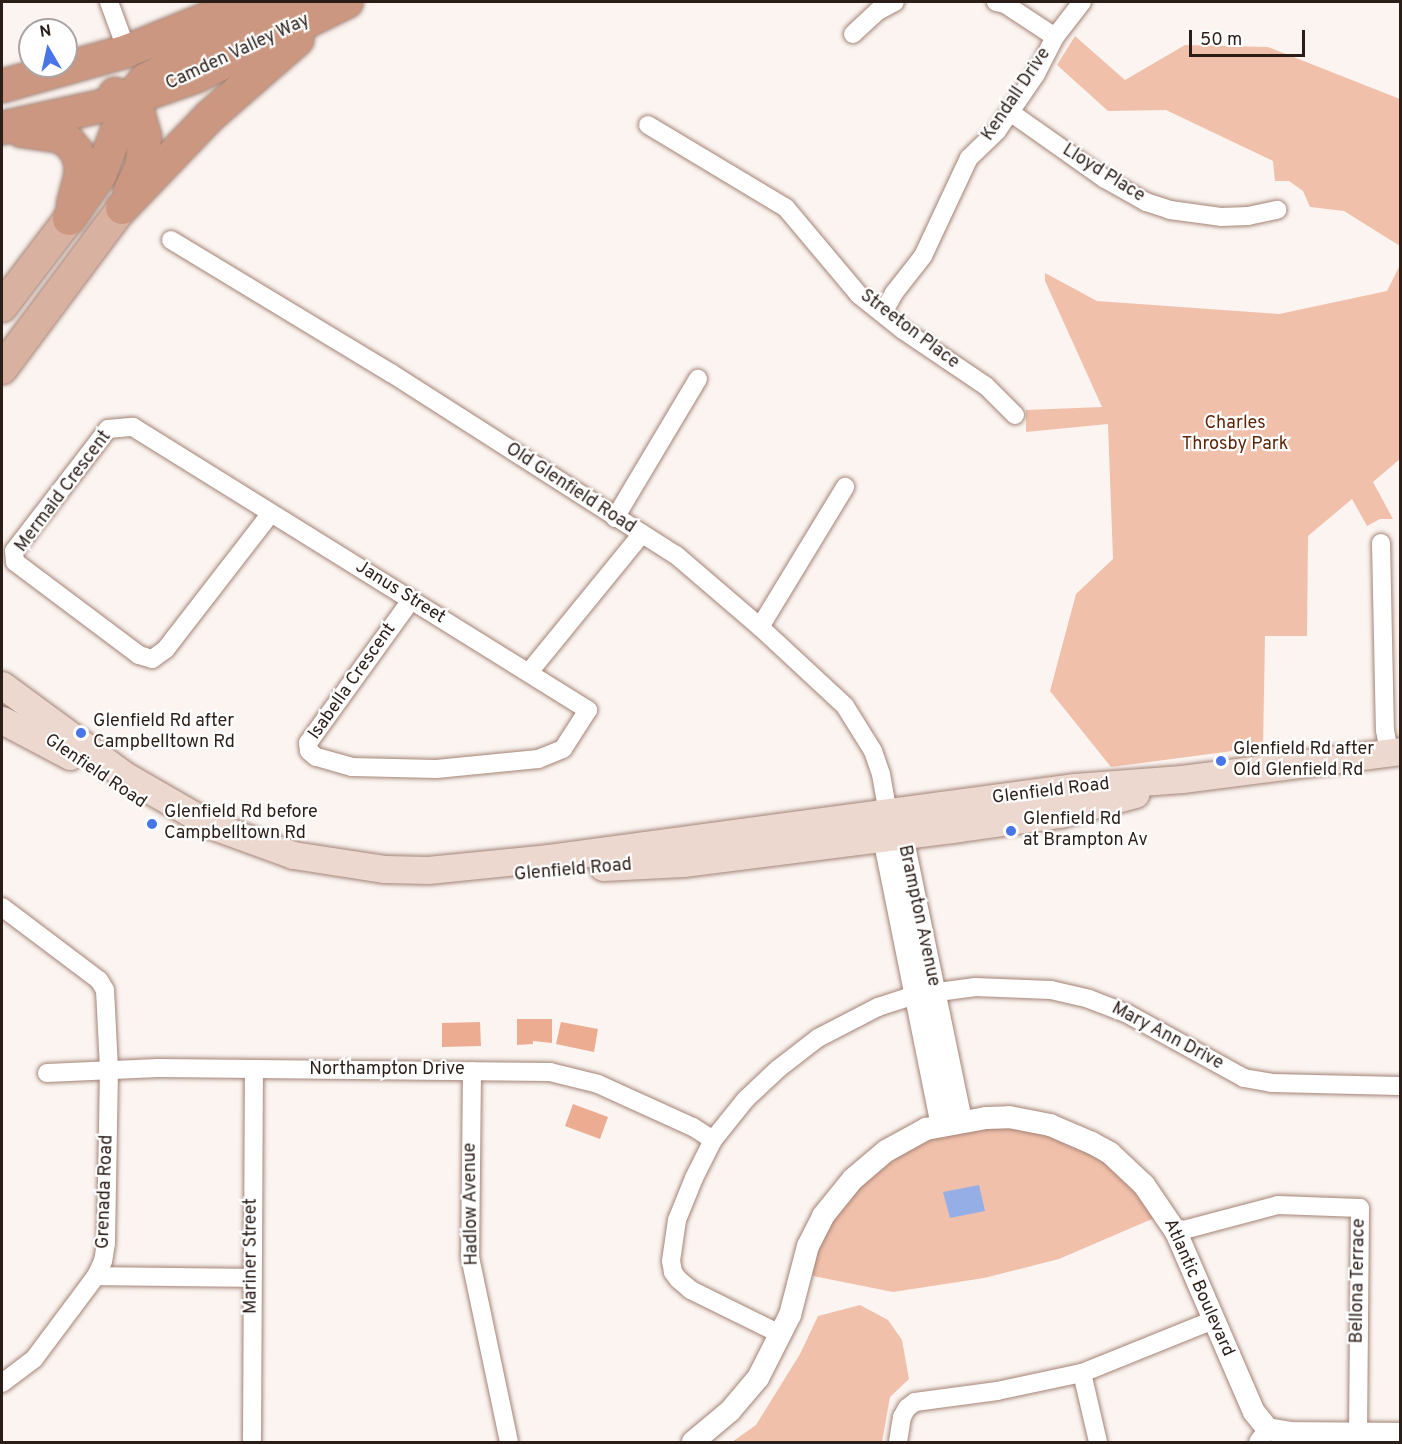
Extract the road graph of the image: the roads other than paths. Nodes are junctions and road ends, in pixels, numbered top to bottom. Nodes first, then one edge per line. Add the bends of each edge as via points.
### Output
1 (109, 2) edge
2 (248, 2) edge
3 (294, 2) edge
4 (895, 2) edge
5 (996, 2) edge
6 (1082, 2) edge
7 (340, 5) edge
8 (854, 34) dead end
9 (1055, 37) junction
10 (127, 51) junction
11 (2, 86) edge
12 (129, 100) junction
13 (2, 108) edge
14 (1010, 112) junction
15 (648, 125) dead end
16 (2, 129) edge
17 (122, 208) junction
18 (1276, 210) dead end
19 (69, 219) junction
20 (171, 240) dead end
21 (2, 307) edge
22 (883, 313) junction
23 (2, 369) edge
24 (698, 379) dead end
25 (1015, 415) dead end
26 (845, 487) dead end
27 (271, 513) junction
28 (615, 518) junction
29 (641, 535) junction
30 (1382, 543) dead end
31 (411, 600) junction
32 (760, 627) junction
33 (530, 671) junction
34 (2, 685) edge
35 (2, 707) edge
36 (2, 720) edge
37 (1395, 752) edge
38 (70, 756) junction
39 (891, 829) junction
40 (2, 907) edge
41 (925, 994) junction
42 (254, 1069) junction
43 (109, 1070) junction
44 (472, 1071) junction
45 (47, 1073) dead end
46 (1401, 1086) edge
47 (952, 1123) junction
48 (713, 1140) junction
49 (1176, 1232) junction
50 (96, 1276) junction
51 (252, 1278) junction
52 (1213, 1320) junction
53 (782, 1335) junction
54 (1082, 1373) junction
55 (2, 1383) edge
56 (1358, 1434) junction
57 (1401, 1434) edge
58 (1263, 1436) edge
59 (252, 1443) edge
60 (509, 1443) edge
61 (693, 1443) edge
62 (898, 1443) edge
63 (1098, 1443) edge

1 - 10 street
2 - 10 highway
3 - 12 highway via 158,71
4 - 8 street via 878,11
5 - 9 street
6 - 9 street, Kendall Drive
7 - 12 highway, Camden Valley Way via 197,76
7 - 17 highway via 210,116
9 - 14 street, Kendall Drive
10 - 11 highway
12 - 13 highway via 89,90
12 - 16 highway, Camden Valley Way
12 - 17 highway via 143,123 145,137 141,168
12 - 19 highway via 100,175
14 - 18 street, Lloyd Place via 1105,179 1146,202 1170,210 1221,217
14 - 22 street, Kendall Drive via 998,131 969,158 923,256
15 - 22 street, Streeton Place via 786,208 843,278
16 - 19 highway via 57,136 77,152 80,178
17 - 23 main road
19 - 21 main road
20 - 28 street, Old Glenfield Road via 391,373
22 - 25 street, Streeton Place via 986,386
24 - 28 street
26 - 32 street
27 - 27 street, Mermaid Crescent via 133,427 116,427 108,429 14,551 15,562 140,655 152,659 166,649
27 - 31 street, Janus Street
28 - 29 street, Old Glenfield Road
29 - 32 street, Old Glenfield Road via 676,555
29 - 33 street
30 - 37 street via 1385,730
31 - 33 street, Janus Street
31 - 33 street, Isabella Crescent via 308,742 309,751 316,758 352,767 436,769 538,759 557,753 588,710
32 - 39 street, Old Glenfield Road via 846,706 864,731 881,774
34 - 39 main road, Glenfield Road via 124,775 202,820 252,842 334,863 428,870
35 - 38 main road, Glenfield Road
36 - 38 main road
37 - 39 main road, Glenfield Road via 1182,780 1060,814
38 - 39 main road, Glenfield Road via 183,829 242,856 319,877 381,885 459,883 683,863
39 - 41 street, Brampton Avenue
40 - 43 street, Grenada Road via 99,980 105,990
41 - 46 street, Mary Ann Drive via 991,986 1071,994 1146,1022 1244,1078 1271,1083
41 - 47 street, Brampton Avenue
41 - 48 street, Mary Ann Drive via 860,1015 798,1052 746,1100
42 - 43 street, Northampton Drive
42 - 44 street, Northampton Drive
42 - 51 street, Mariner Street
43 - 45 street, Northampton Drive
43 - 50 street, Grenada Road via 106,1243
44 - 48 street, Northampton Drive via 528,1070 598,1084
44 - 60 street, Hadlow Avenue via 470,1257
47 - 49 street, Atlantic Boulevard via 986,1118 1029,1119 1092,1143 1129,1169
47 - 53 street, Atlantic Boulevard via 926,1130 886,1151 837,1197 808,1246
48 - 53 street, Mary Ann Drive via 677,1220 673,1272 691,1290
49 - 52 street, Atlantic Boulevard
49 - 56 street, Bellona Terrace via 1278,1206 1360,1208
50 - 51 street
50 - 55 street, Grenada Road via 34,1359
51 - 59 street, Mariner Street
52 - 54 street
52 - 58 street, Atlantic Boulevard
53 - 61 street, Atlantic Boulevard via 758,1378 730,1411
54 - 62 street via 997,1391 915,1401 902,1417
54 - 63 street
56 - 57 street, Atlantic Boulevard
56 - 58 street, Atlantic Boulevard

